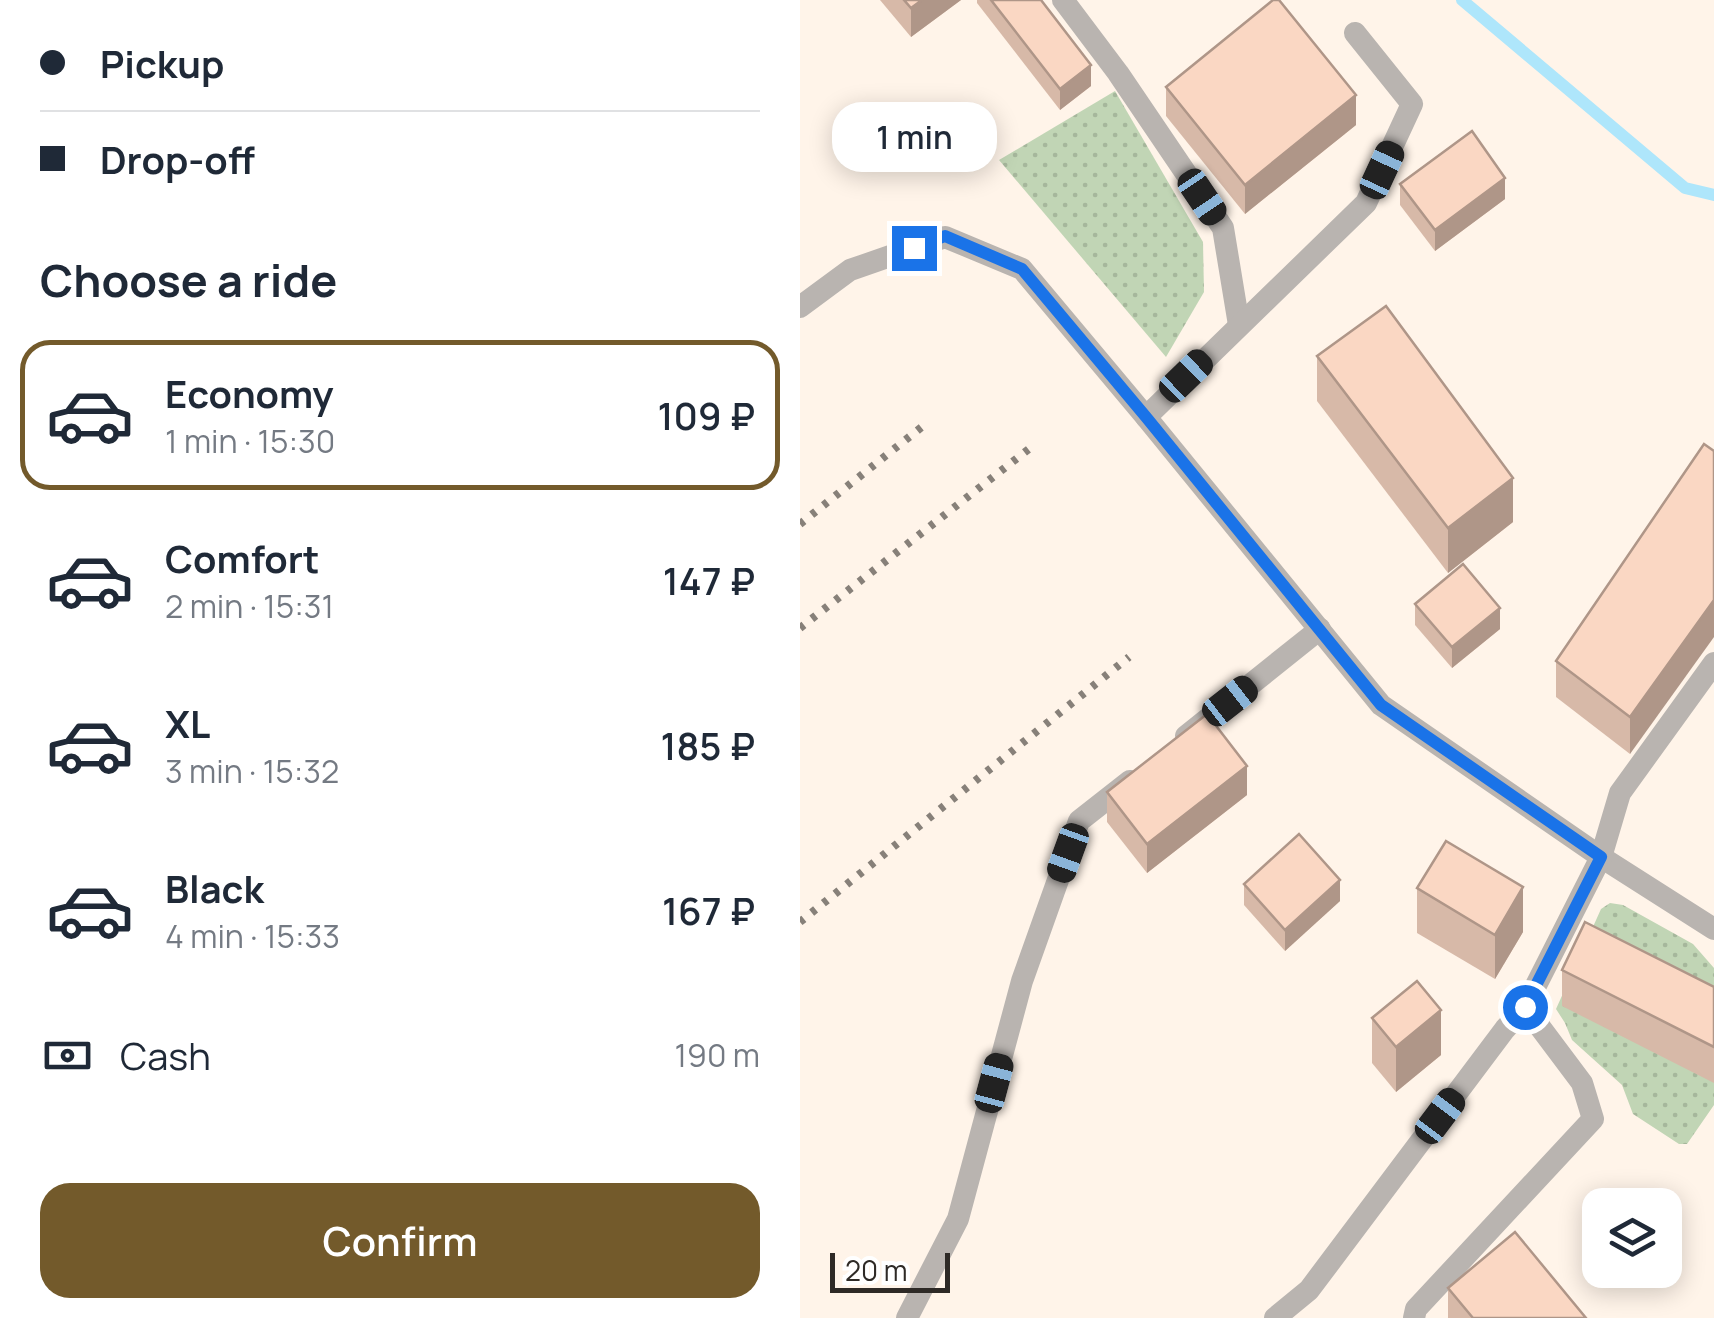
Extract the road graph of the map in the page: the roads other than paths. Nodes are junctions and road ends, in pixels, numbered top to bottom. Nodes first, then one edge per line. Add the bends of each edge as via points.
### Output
1 (1063, 0) edge
2 (1354, 33) dead end
3 (800, 307) edge
4 (1239, 326) junction
5 (1146, 417) junction
6 (1320, 629) junction
7 (1714, 662) edge
8 (1170, 749) edge
9 (1140, 773) edge
10 (1601, 857) junction
11 (1714, 929) edge
12 (1525, 1007) junction
13 (908, 1318) edge
14 (1275, 1318) edge
15 (1414, 1318) edge

1 - 4 lane via 1223,228
2 - 4 lane via 1412,104 1366,203
3 - 5 lane via 850,270 945,236 1022,269
4 - 5 lane
5 - 6 lane
6 - 8 lane
6 - 10 lane via 1381,705
7 - 10 lane via 1620,793
9 - 13 lane via 1080,820 1022,981 958,1219
10 - 11 lane
10 - 12 lane
12 - 14 lane via 1308,1290
12 - 15 lane via 1582,1083 1593,1118

